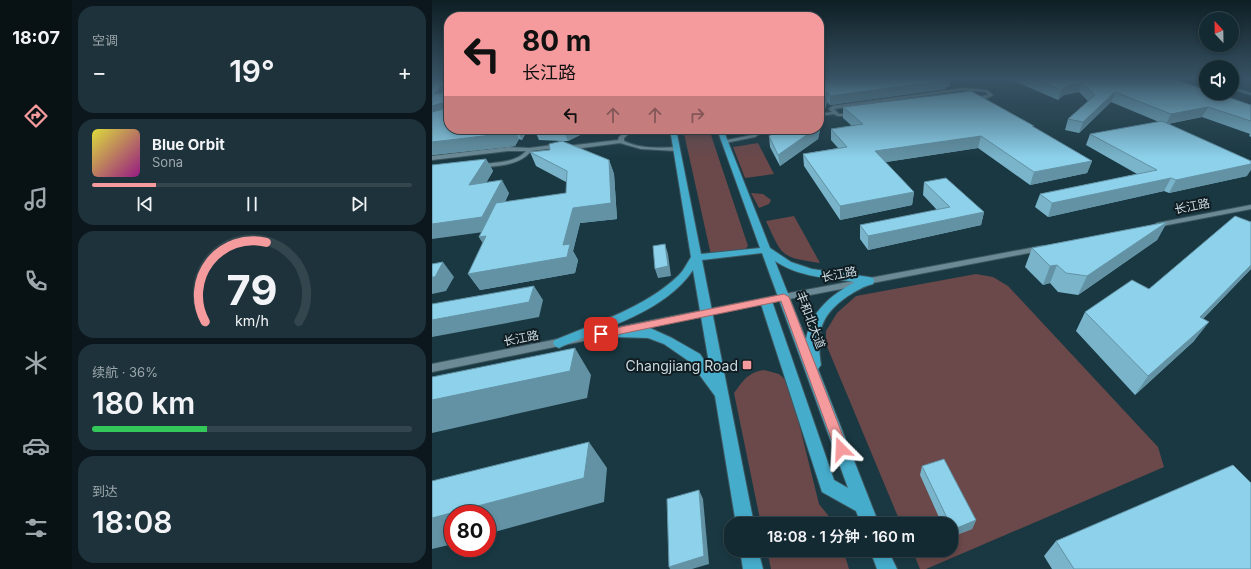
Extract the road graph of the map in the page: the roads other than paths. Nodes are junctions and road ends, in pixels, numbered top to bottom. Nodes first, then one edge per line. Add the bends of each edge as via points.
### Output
1 (841, 106) edge
2 (923, 106) edge
3 (824, 111) edge
4 (832, 111) junction
5 (824, 113) edge
6 (627, 134) edge
7 (675, 134) edge
8 (722, 134) edge
9 (756, 134) edge
10 (622, 140) junction
11 (725, 141) junction
12 (677, 149) junction
13 (529, 152) junction
14 (432, 158) edge
15 (476, 166) edge
16 (1251, 207) edge
17 (1150, 227) edge
18 (1048, 246) edge
19 (766, 250) junction
20 (696, 258) junction
21 (867, 281) junction
22 (784, 297) junction
23 (766, 301) junction
24 (706, 314) junction
25 (615, 332) junction
26 (559, 343) junction
27 (432, 368) edge
28 (815, 379) junction
29 (721, 396) junction
30 (862, 505) junction
31 (744, 517) edge
32 (867, 517) edge
33 (750, 557) edge
34 (882, 557) edge
35 (753, 569) edge
36 (887, 569) edge

1 - 4 street via 833,107
2 - 4 street via 846,116
3 - 4 street
4 - 5 street
6 - 10 street
7 - 12 highway
8 - 11 highway, 丰和北大道
9 - 11 street
10 - 12 street via 627,145 636,147
10 - 13 street
11 - 19 highway, 丰和北大道
12 - 20 highway
13 - 14 street via 524,149 508,149
13 - 15 street via 523,157 505,163
16 - 17 street, 长江路
18 - 21 street, 长江路
19 - 20 highway
19 - 21 highway via 787,264 810,272
19 - 22 highway, 丰和北大道
20 - 24 highway
20 - 26 highway via 684,275 667,291 641,307
21 - 22 street, 长江路
21 - 28 highway via 830,302 819,317 812,340
22 - 23 street, 长江路
22 - 28 highway, 丰和北大道
23 - 24 street, 长江路
23 - 30 highway via 828,486
24 - 25 street, 长江路
24 - 29 highway
25 - 26 street, 长江路
25 - 29 highway via 650,333 668,341 695,358
26 - 27 street, 长江路
28 - 30 highway, 丰和北大道
29 - 31 highway
30 - 32 highway, 丰和北大道
33 - 35 highway
34 - 36 highway

